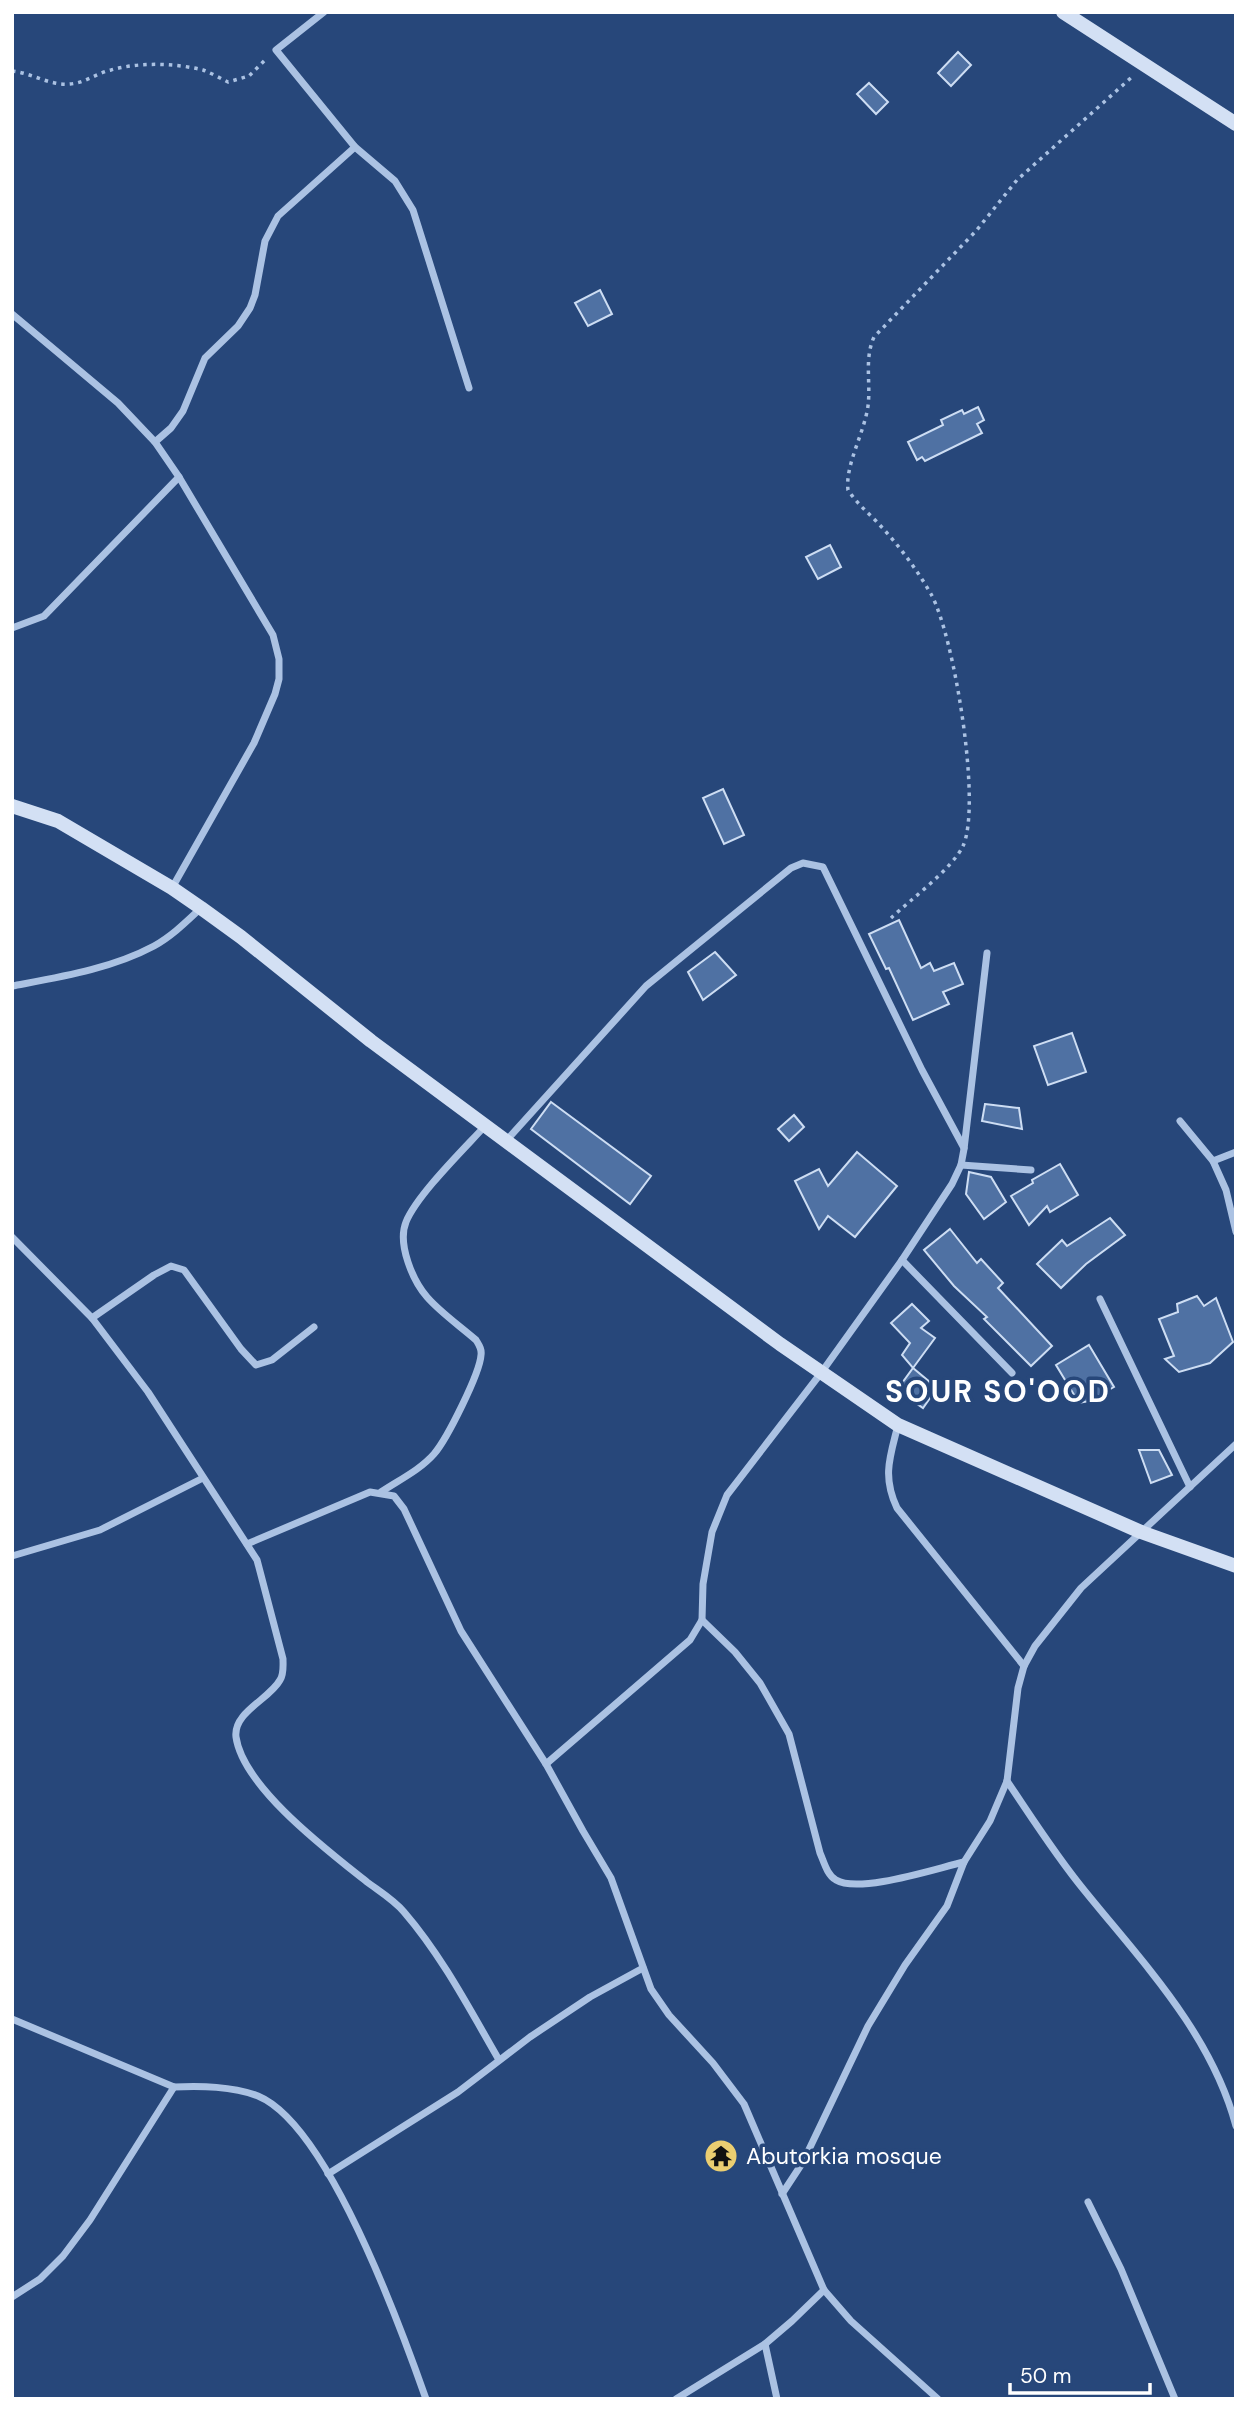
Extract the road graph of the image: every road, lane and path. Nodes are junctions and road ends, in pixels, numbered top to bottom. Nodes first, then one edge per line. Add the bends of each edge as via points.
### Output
1 (324, 12) edge
2 (1063, 12) edge
3 (276, 50) junction
4 (1144, 66) junction
5 (12, 71) edge
6 (1236, 124) edge
7 (355, 146) junction
8 (12, 314) edge
9 (469, 388) dead end
10 (155, 442) junction
11 (179, 477) junction
12 (12, 628) edge
13 (12, 806) edge
14 (172, 888) junction
15 (201, 908) junction
16 (891, 918) dead end
17 (986, 953) dead end
18 (12, 986) edge
19 (1180, 1121) dead end
20 (486, 1126) junction
21 (506, 1141) junction
22 (964, 1149) junction
23 (1236, 1152) edge
24 (1213, 1161) junction
25 (961, 1165) junction
26 (1031, 1170) dead end
27 (1236, 1232) edge
28 (12, 1237) edge
29 (902, 1260) junction
30 (1100, 1299) dead end
31 (92, 1318) junction
32 (314, 1327) dead end
33 (821, 1373) junction
34 (1012, 1373) dead end
35 (898, 1424) junction
36 (1236, 1444) edge
37 (203, 1478) junction
38 (1189, 1487) junction
39 (381, 1492) junction
40 (1141, 1532) junction
41 (247, 1544) junction
42 (12, 1556) edge
43 (1236, 1566) edge
44 (702, 1620) junction
45 (1024, 1666) junction
46 (547, 1764) junction
47 (1007, 1782) junction
48 (964, 1862) junction
49 (643, 1968) junction
50 (12, 2019) edge
51 (499, 2060) junction
52 (174, 2087) junction
53 (1236, 2126) edge
54 (328, 2174) junction
55 (782, 2194) junction
56 (1088, 2202) dead end
57 (824, 2290) junction
58 (12, 2297) edge
59 (765, 2344) junction
60 (426, 2399) edge
61 (676, 2399) edge
62 (777, 2399) edge
63 (937, 2399) edge
64 (1175, 2399) edge

1 - 3 street
2 - 4 street
3 - 5 path via 249,76 228,82 204,71 148,64 109,70 69,85
3 - 7 street
4 - 6 street
4 - 16 path via 1017,180 976,231 874,337 869,348 868,406 846,478 848,490 902,550 939,611 958,695 970,825 963,847 947,866
7 - 9 street via 395,181 413,210
7 - 10 street via 278,216 265,241 250,309 205,358 183,411
8 - 10 street via 118,404
10 - 11 street
11 - 12 street via 44,616
11 - 14 street via 273,635 279,679 254,743
13 - 14 street via 58,821
14 - 15 street
15 - 18 street via 176,931 125,959
15 - 20 street
17 - 22 street
19 - 24 street
20 - 21 street
20 - 39 street via 421,1198 405,1222 404,1233 416,1281 476,1340 481,1357 435,1453
21 - 22 street via 646,986 803,863 823,867
21 - 33 street
22 - 25 street
23 - 24 street
24 - 27 street via 1226,1189
25 - 26 street
25 - 29 street
28 - 31 street
29 - 33 street
29 - 34 street
30 - 38 street
31 - 32 street via 171,1266 184,1270 256,1364 272,1360
31 - 37 street via 148,1392
33 - 35 street
33 - 44 street via 727,1495 717,1515 703,1584
35 - 40 street
35 - 45 street via 887,1473 897,1508
36 - 38 street
37 - 41 street
37 - 42 street via 100,1530
38 - 40 street
39 - 41 street via 370,1492
39 - 46 street via 394,1496 404,1508 461,1631
40 - 43 street
40 - 45 street via 1081,1588
41 - 51 street via 257,1560 283,1672 280,1681 240,1721 235,1733 238,1746 251,1772 282,1809 403,1910 448,1973
44 - 46 street via 690,1640
44 - 48 street via 760,1684 789,1734 820,1853 836,1880 878,1883
45 - 47 street
46 - 49 street via 611,1878
47 - 48 street
47 - 53 street via 1083,1889 1176,2006 1211,2061
48 - 55 street via 947,1906 868,2026 803,2162
49 - 51 street via 590,1997
49 - 55 street via 669,2015 744,2104
50 - 52 street
51 - 54 street via 458,2092
52 - 54 street via 230,2089 259,2097 285,2116
52 - 58 street via 63,2256 40,2280
54 - 60 street via 375,2264
55 - 57 street
56 - 64 street
57 - 59 street
57 - 63 street via 850,2321
59 - 61 street
59 - 62 street

